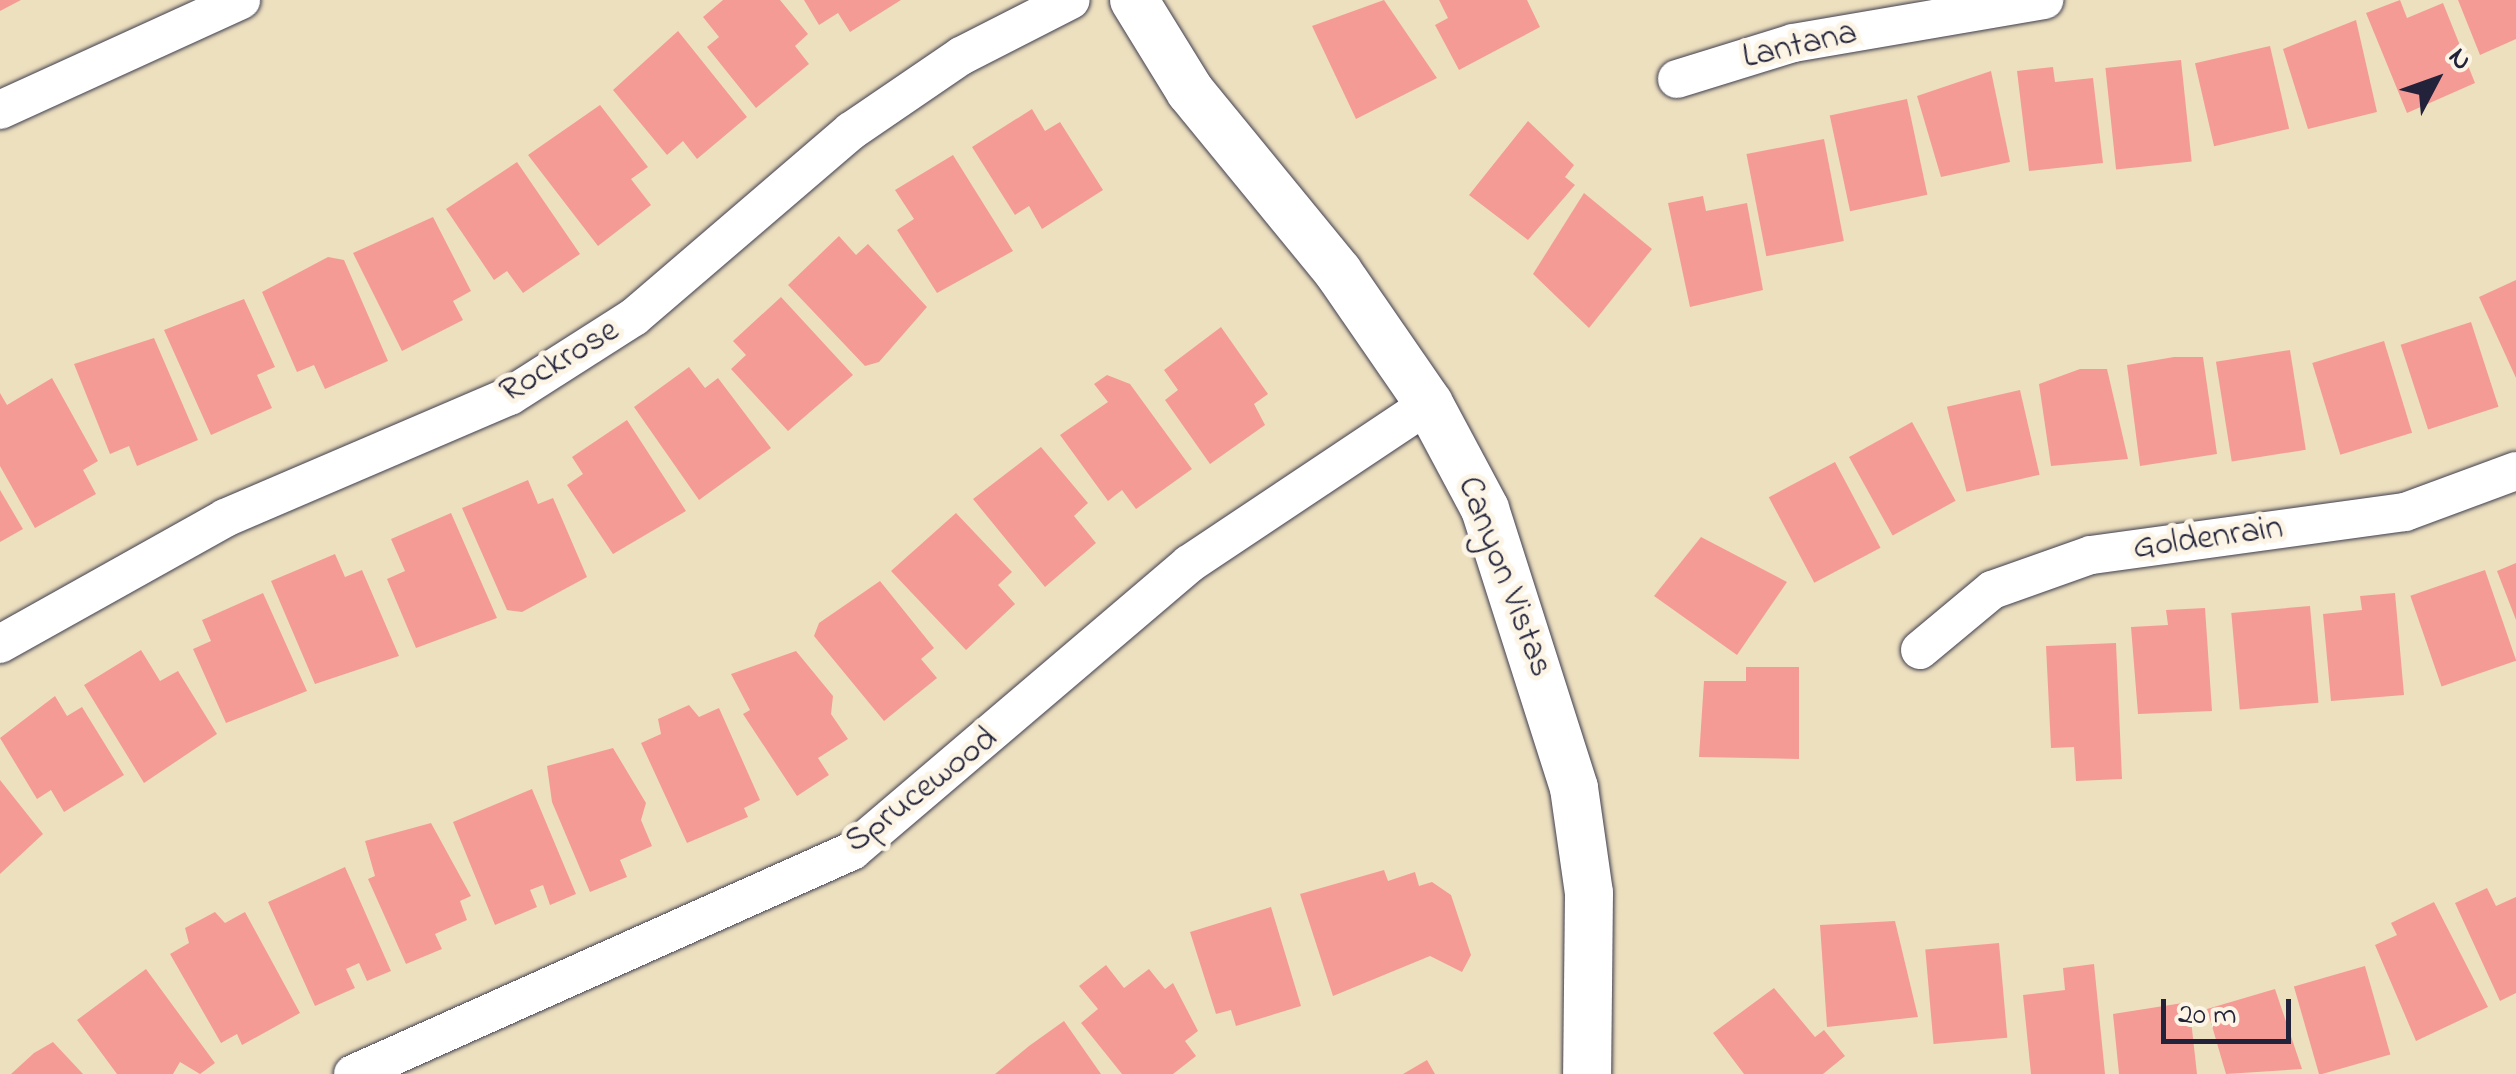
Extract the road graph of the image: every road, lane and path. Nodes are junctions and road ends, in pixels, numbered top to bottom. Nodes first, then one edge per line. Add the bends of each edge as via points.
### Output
1 (241, 0) edge
2 (1072, 0) edge
3 (1134, 0) edge
4 (2044, 0) edge
5 (1676, 79) dead end
6 (0, 110) edge
7 (1428, 404) junction
8 (2516, 470) edge
9 (0, 644) edge
10 (1920, 650) dead end
11 (352, 1074) edge
12 (1587, 1074) edge

1 - 6 street
2 - 9 street, Rockrose via 961,56 852,131 634,317 510,396 225,518
3 - 7 street, Canyon Vistas via 1190,91 1338,272
4 - 5 street, Lantana via 1793,43
7 - 11 street, Sprucewood via 1189,564 852,850
7 - 12 street, Canyon Vistas via 1492,527 1574,788 1589,893
8 - 10 street, Goldenrain via 2405,512 2091,555 1992,590

